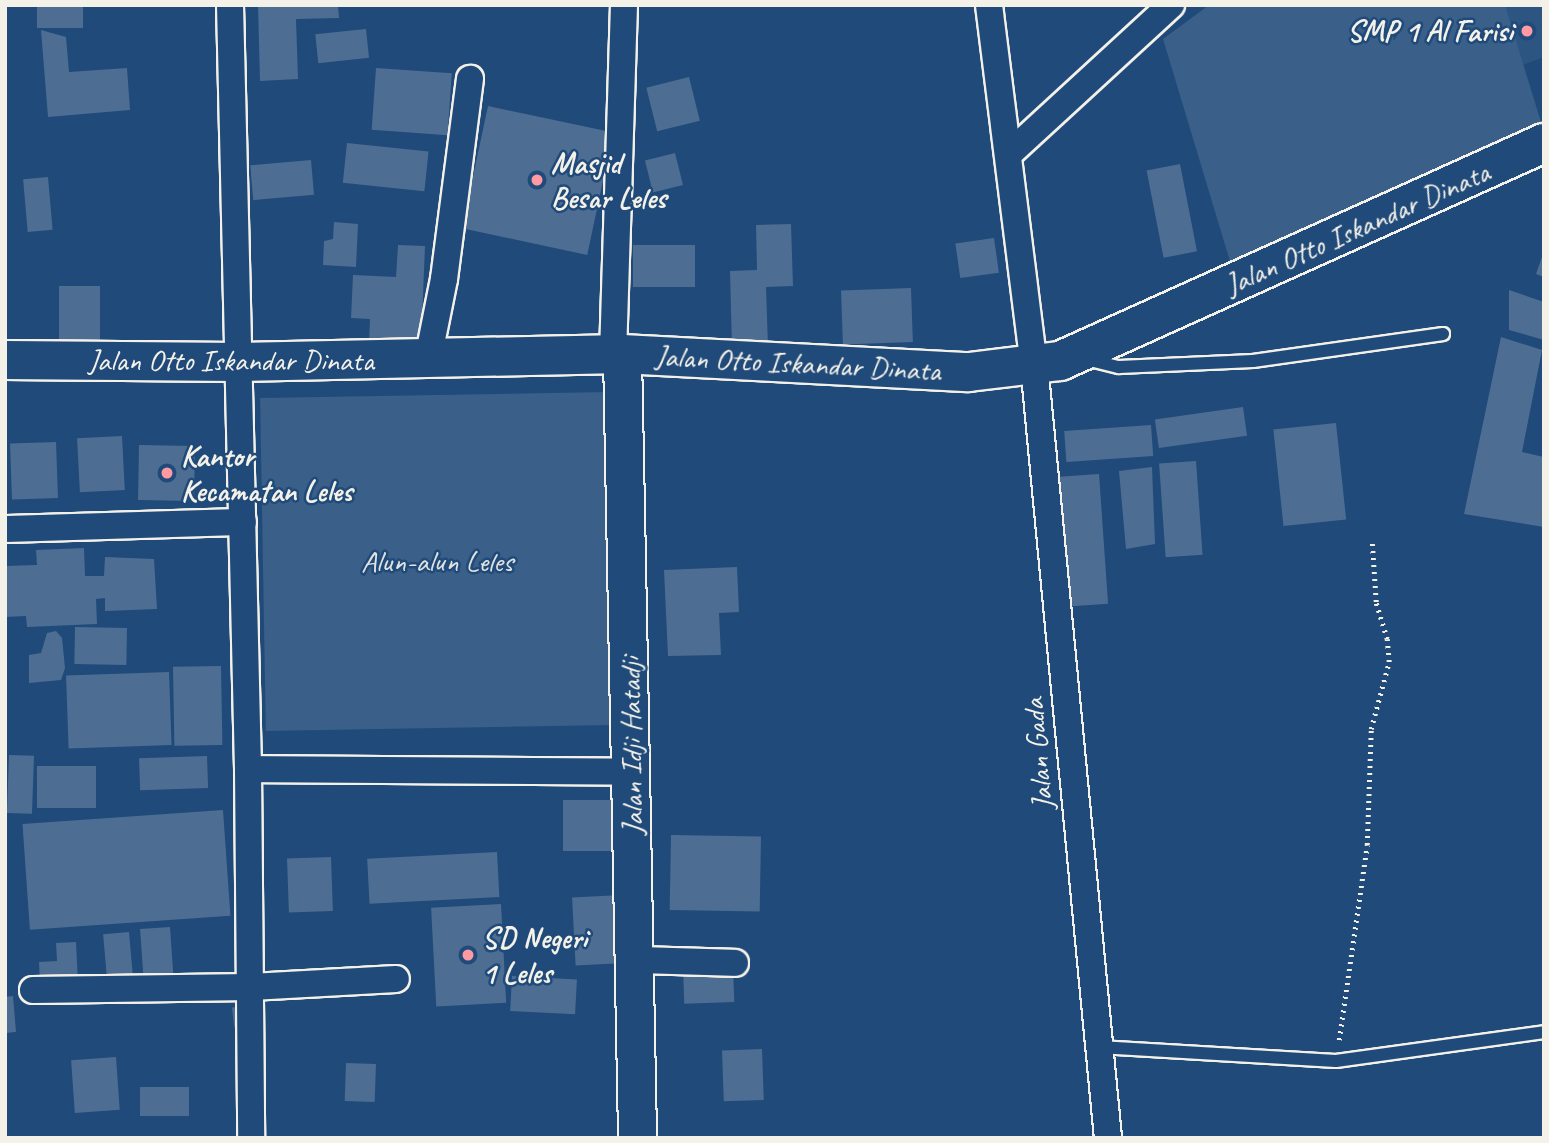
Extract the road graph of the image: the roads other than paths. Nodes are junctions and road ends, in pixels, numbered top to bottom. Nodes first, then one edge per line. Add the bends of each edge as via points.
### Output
1 (230, 5) edge
2 (624, 5) edge
3 (989, 5) edge
4 (1171, 5) edge
5 (470, 79) dead end
6 (1544, 144) edge
7 (1009, 154) junction
8 (1443, 334) dead end
9 (617, 355) junction
10 (1072, 356) junction
11 (429, 359) junction
12 (5, 360) edge
13 (239, 362) junction
14 (1034, 364) junction
15 (243, 522) junction
16 (5, 529) edge
17 (248, 769) junction
18 (631, 772) junction
19 (636, 960) junction
20 (734, 963) dead end
21 (396, 979) dead end
22 (251, 986) junction
23 (33, 990) dead end
24 (1544, 1032) edge
25 (1099, 1047) junction
26 (251, 1138) edge
27 (637, 1138) edge
28 (1108, 1138) edge

1 - 13 street
2 - 9 street
3 - 7 street, Jalan Gada
4 - 7 street
5 - 11 street
6 - 10 main road, Jalan Otto Iskandar Dinata
7 - 14 street, Jalan Gada
8 - 10 lane via 1253,361 1119,367
9 - 11 main road, Jalan Otto Iskandar Dinata
9 - 14 main road, Jalan Otto Iskandar Dinata via 969,372
9 - 18 street, Jalan Idji Hatadji
10 - 14 main road, Jalan Otto Iskandar Dinata
11 - 13 main road, Jalan Otto Iskandar Dinata
12 - 13 main road, Jalan Otto Iskandar Dinata
13 - 15 street
14 - 25 street, Jalan Gada
15 - 16 street
15 - 17 street
17 - 18 street
17 - 22 street
18 - 19 street, Jalan Idji Hatadji
19 - 20 street
19 - 27 street, Jalan Idji Hatadji
21 - 22 street
22 - 23 street
22 - 26 street
24 - 25 lane via 1336,1061
25 - 28 street, Jalan Gada

